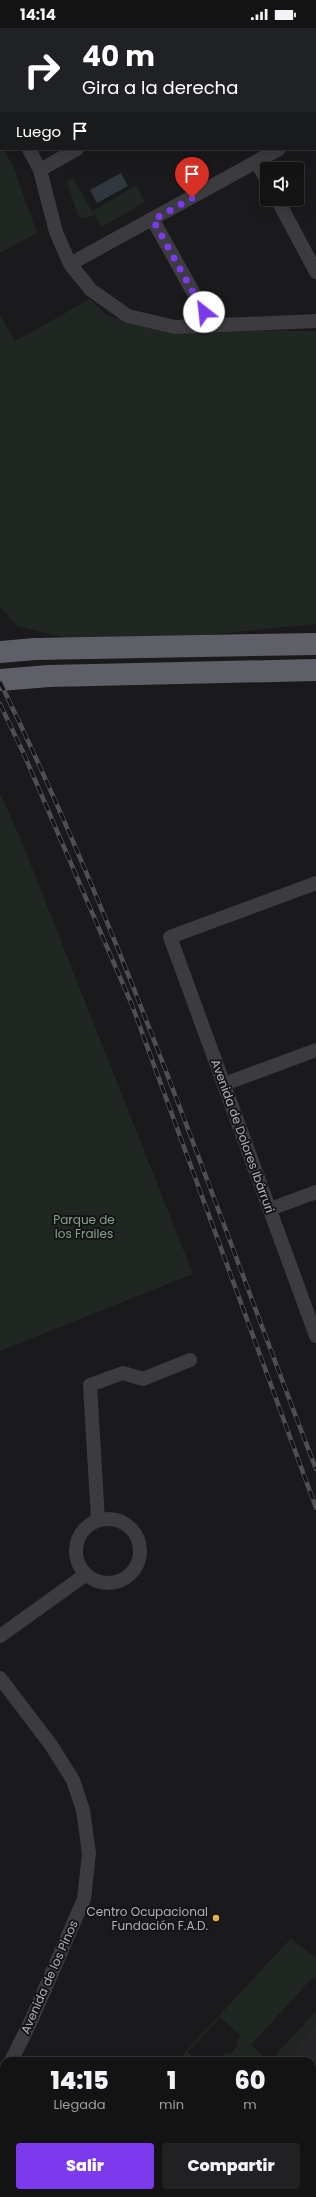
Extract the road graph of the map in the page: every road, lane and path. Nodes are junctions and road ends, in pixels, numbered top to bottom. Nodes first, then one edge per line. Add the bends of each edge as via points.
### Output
1 (30, 150) edge
2 (75, 150) edge
3 (278, 150) edge
4 (256, 162) junction
5 (260, 169) edge
6 (40, 170) junction
7 (281, 206) edge
8 (153, 220) junction
9 (70, 264) junction
10 (316, 272) edge
11 (316, 321) edge
12 (212, 326) junction
13 (316, 644) edge
14 (0, 652) edge
15 (316, 670) edge
16 (0, 680) edge
17 (316, 883) edge
18 (316, 1050) edge
19 (224, 1084) junction
20 (316, 1192) edge
21 (270, 1209) junction
22 (316, 1336) edge
23 (190, 1360) dead end
24 (98, 1520) junction
25 (85, 1575) junction
26 (0, 1636) edge
27 (0, 1678) edge
28 (13, 2057) edge

1 - 6 street
2 - 6 street
3 - 4 street
4 - 5 street
4 - 8 street
6 - 9 street via 56,232
7 - 10 street
8 - 9 street
8 - 12 street
9 - 12 street via 91,290 128,316 175,327
11 - 12 street
13 - 14 highway via 35,649
15 - 16 highway via 49,676
17 - 19 street, Avenida de Dolores Ibárruri via 170,937
18 - 19 street
19 - 21 street, Avenida de Dolores Ibárruri
20 - 21 street
21 - 22 street, Avenida de Dolores Ibárruri
23 - 24 street via 143,1379 123,1373 90,1385
24 - 25 street via 80,1534 76,1545 79,1567
24 - 25 street via 111,1519 122,1522 133,1530 139,1540 140,1556 133,1571 120,1582 94,1582
25 - 26 street
27 - 28 street, Avenida de los Pinos via 51,1745 73,1780 83,1810 89,1853 84,1899

